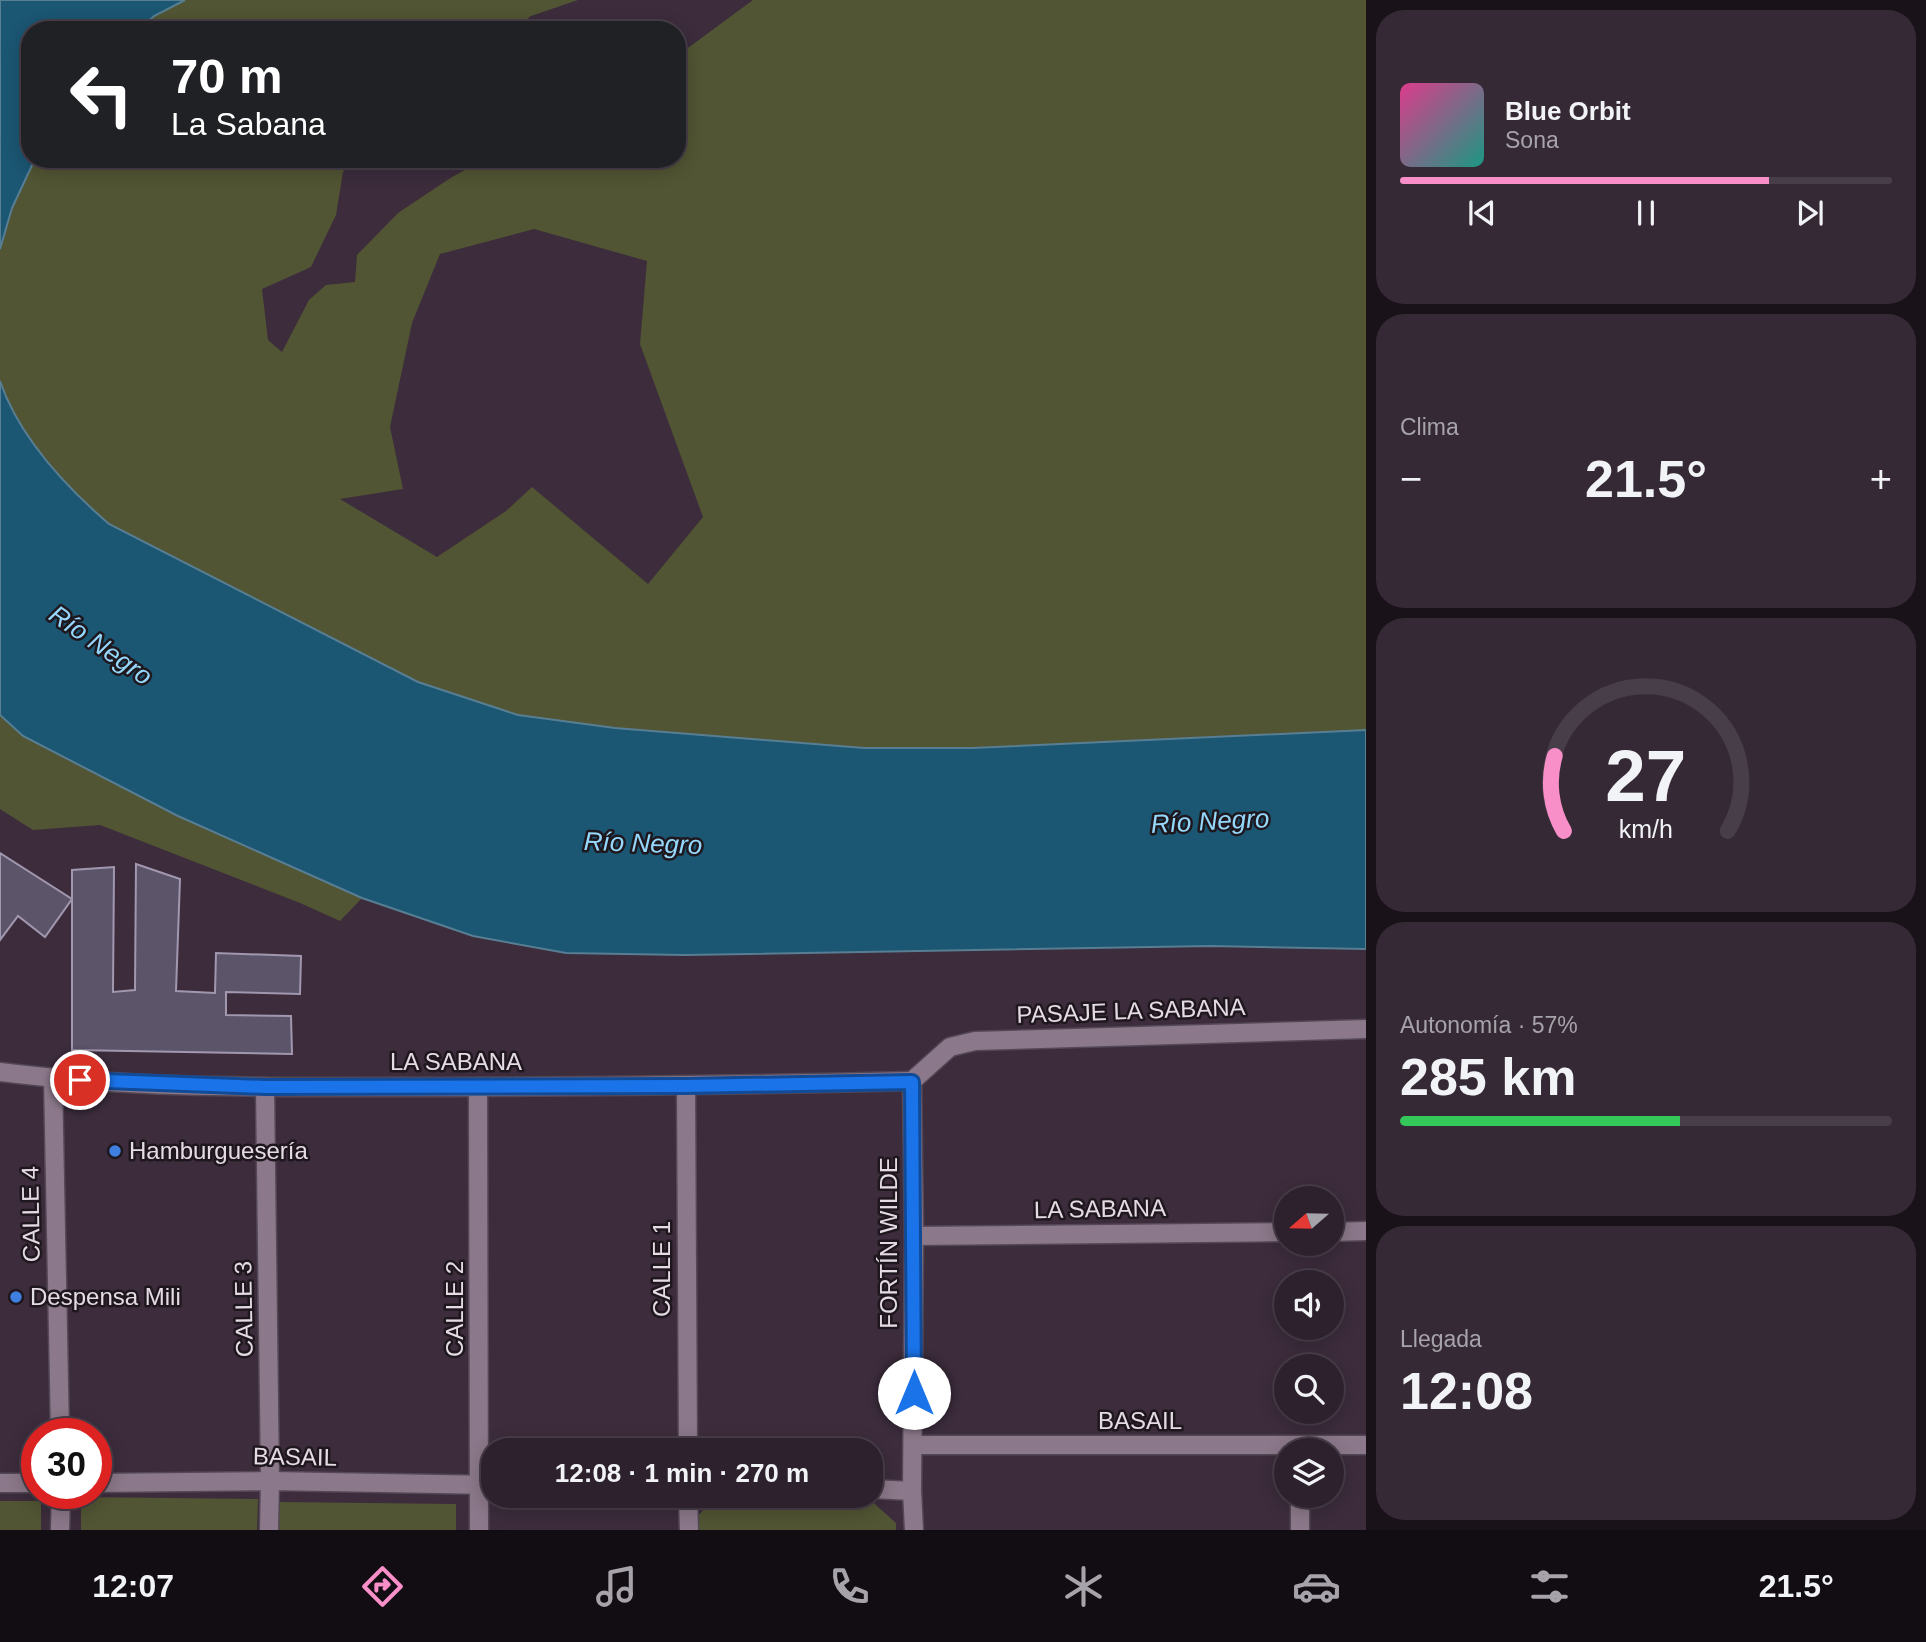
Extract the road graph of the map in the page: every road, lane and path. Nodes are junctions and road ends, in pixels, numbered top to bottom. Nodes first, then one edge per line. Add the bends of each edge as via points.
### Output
1 (1366, 1029) edge
2 (0, 1072) edge
3 (53, 1079) junction
4 (912, 1082) junction
5 (685, 1086) junction
6 (265, 1087) junction
7 (478, 1087) junction
8 (1366, 1231) edge
9 (1274, 1232) edge
10 (1344, 1232) edge
11 (914, 1236) junction
12 (60, 1418) edge
13 (486, 1438) edge
14 (688, 1438) edge
15 (914, 1445) junction
16 (1366, 1445) edge
17 (1344, 1446) edge
18 (1274, 1448) edge
19 (270, 1481) junction
20 (0, 1483) edge
21 (21, 1483) edge
22 (112, 1483) edge
23 (481, 1485) edge
24 (883, 1490) edge
25 (912, 1491) junction
26 (483, 1508) edge
27 (689, 1508) edge
28 (1300, 1508) edge
29 (61, 1509) edge
30 (60, 1530) edge
31 (269, 1530) edge
32 (480, 1530) edge
33 (690, 1530) edge
34 (914, 1530) edge
35 (1300, 1530) edge

1 - 4 street, PASAJE LA SABANA via 975,1041 950,1047
2 - 3 street, LA SABANA
3 - 6 street, LA SABANA
3 - 12 street, CALLE 4
4 - 5 street, LA SABANA
4 - 11 street, FORTÍN WILDE
5 - 7 street, LA SABANA
5 - 14 street, CALLE 1
6 - 7 street, LA SABANA
6 - 19 street, CALLE 3
7 - 13 street, CALLE 2
8 - 10 street
9 - 11 street, LA SABANA
11 - 15 street, FORTÍN WILDE
15 - 18 street, BASAIL
15 - 25 street, FORTÍN WILDE
16 - 17 street, BASAIL
19 - 22 street, BASAIL
19 - 23 street, BASAIL
19 - 31 street, CALLE 3
20 - 21 street
24 - 25 street
25 - 34 street, FORTÍN WILDE
26 - 32 street, CALLE 2
27 - 33 street
28 - 35 street
29 - 30 street

